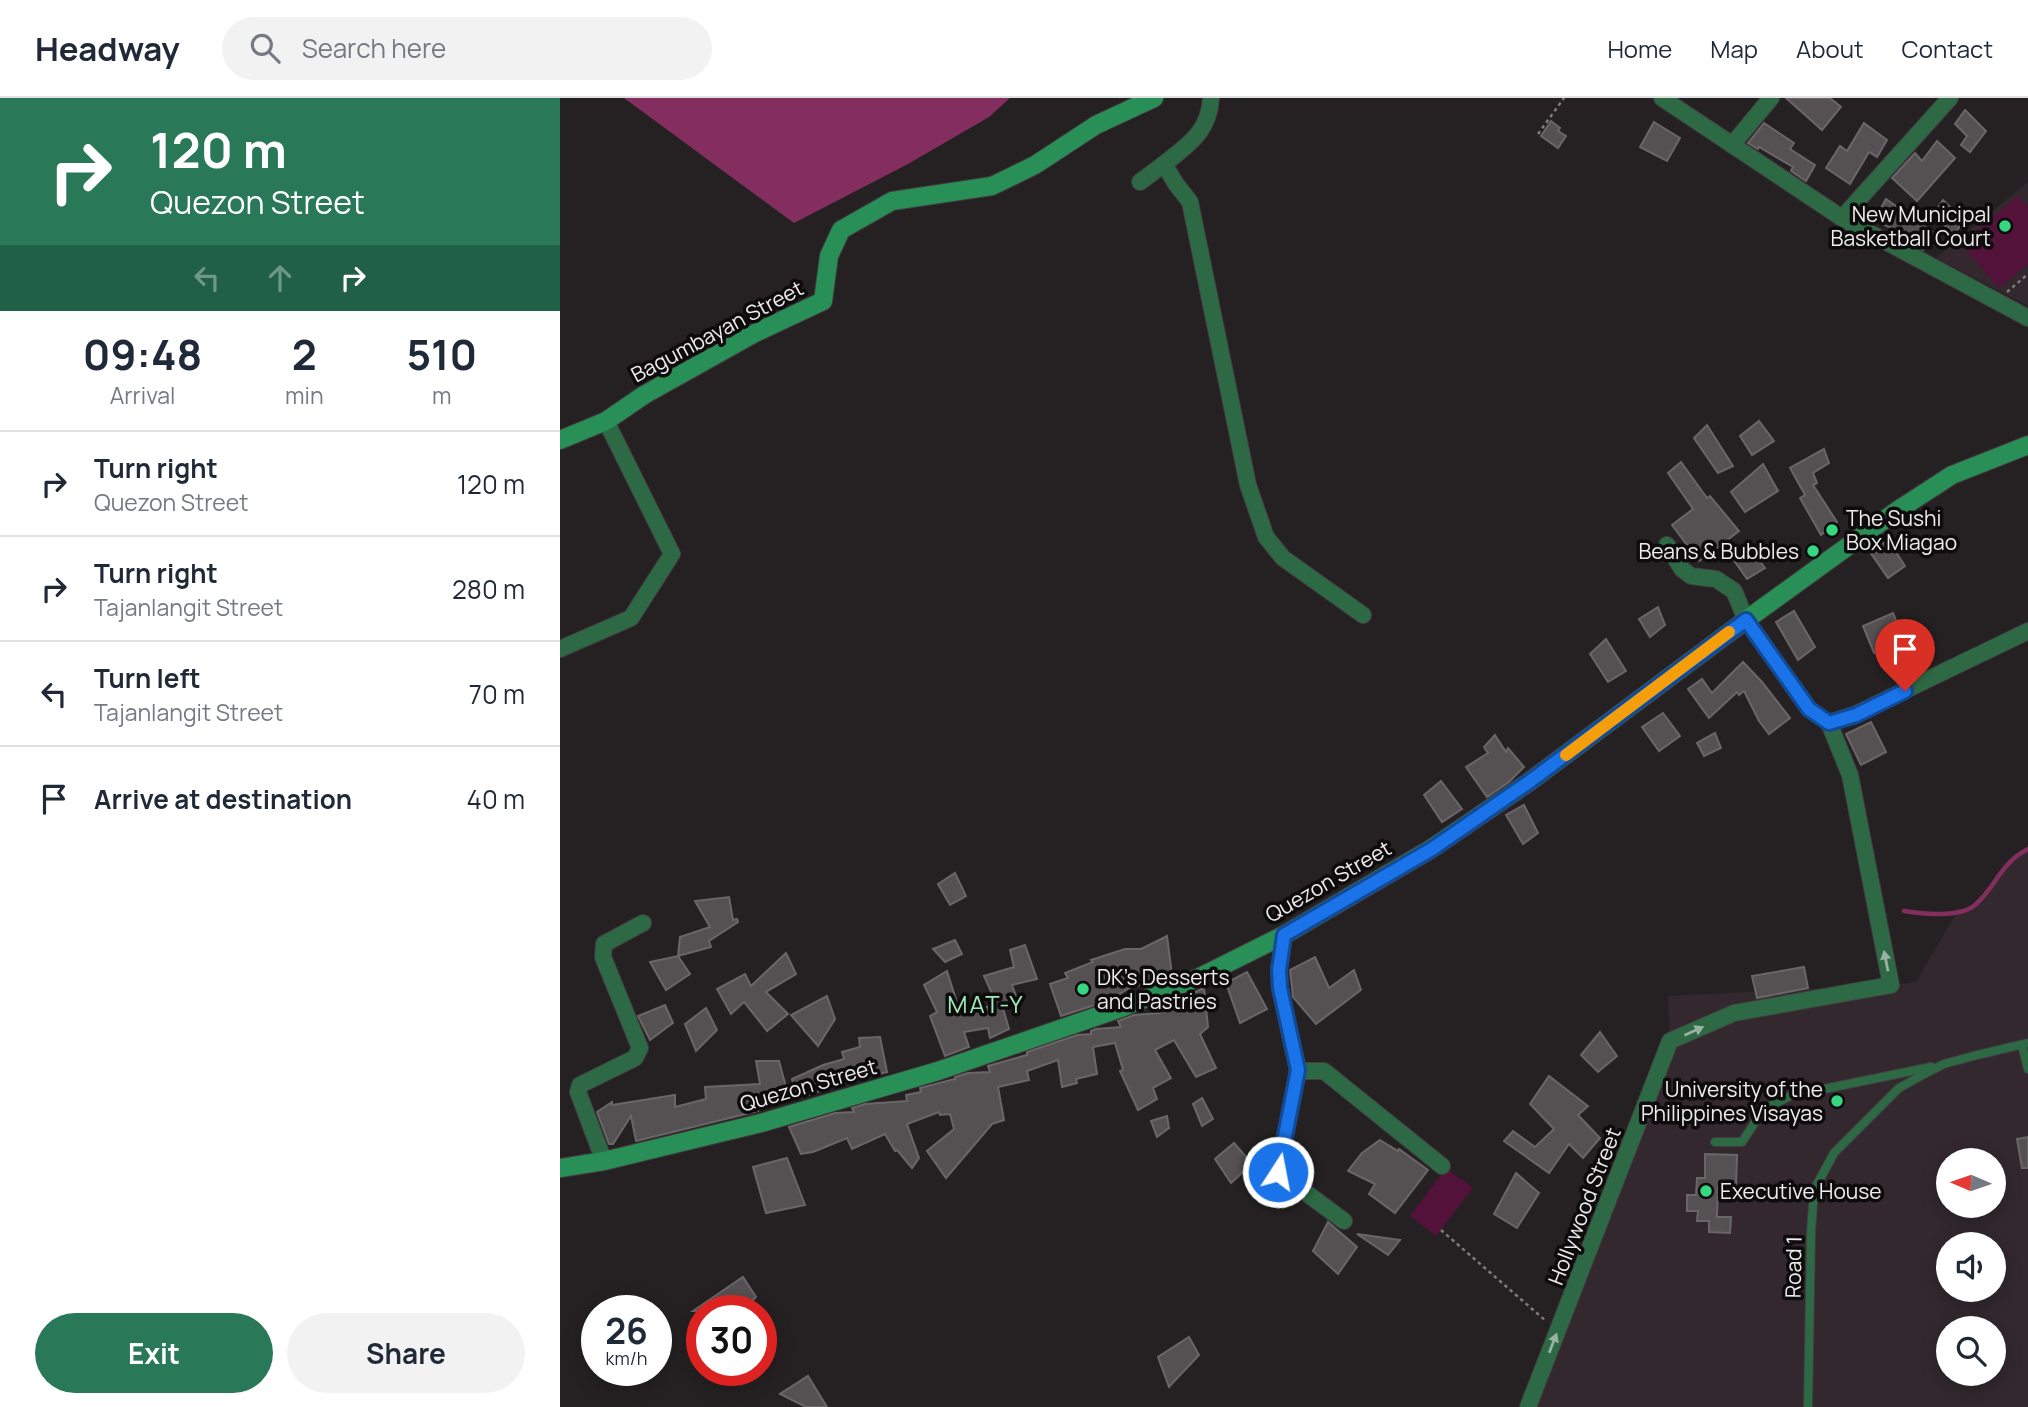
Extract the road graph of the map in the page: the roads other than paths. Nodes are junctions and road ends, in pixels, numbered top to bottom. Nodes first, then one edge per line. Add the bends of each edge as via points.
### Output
1 (1154, 98) edge
2 (1211, 98) edge
3 (1662, 98) edge
4 (1771, 98) edge
5 (1950, 98) edge
6 (1732, 145) junction
7 (1164, 164) junction
8 (1140, 182) dead end
9 (1842, 218) junction
10 (2028, 318) edge
11 (606, 421) junction
12 (560, 440) edge
13 (2028, 445) edge
14 (1667, 545) dead end
15 (1363, 615) dead end
16 (1746, 620) junction
17 (2028, 631) edge
18 (560, 649) edge
19 (1829, 723) junction
20 (643, 923) dead end
21 (1284, 935) junction
22 (2025, 1044) edge
23 (1944, 1064) junction
24 (2028, 1069) edge
25 (1298, 1070) junction
26 (1715, 1142) dead end
27 (604, 1161) junction
28 (1442, 1166) dead end
29 (560, 1168) edge
30 (1345, 1221) dead end
31 (1528, 1407) edge
32 (1808, 1407) edge

1 - 11 street, Bagumbayan Street via 1096,125 1035,165 992,186 892,201 841,230 829,256 823,301 755,333
2 - 7 street via 1207,122
3 - 6 street
4 - 6 street
5 - 9 street
6 - 9 street
7 - 8 street
7 - 15 street via 1190,202 1248,485 1266,537 1283,558
9 - 10 street
11 - 12 street, Bagumbayan Street
11 - 18 street via 672,554 631,618
13 - 16 street, Quezon Street via 1952,475
14 - 16 street via 1691,576 1716,579 1734,591
16 - 19 street via 1809,709
16 - 21 street, Quezon Street via 1432,849
17 - 19 street via 1856,715
31 -> 19 street, Hollywood Street via 1670,1041 1734,1013 1891,985 1850,775
20 - 27 street via 604,944 603,957 640,1048 635,1058 580,1085 578,1091
21 - 25 street via 1280,988
21 - 27 street, Quezon Street via 1125,1007 1017,1045 761,1123
22 - 23 lane, Road 1
22 - 24 lane
23 - 26 lane via 1790,1096 1763,1110 1742,1142
23 - 32 lane, Road 1 via 1899,1088 1878,1108 1834,1153 1814,1190
25 - 28 street via 1324,1071
25 - 30 street via 1278,1172
27 - 29 street, Quezon Street

